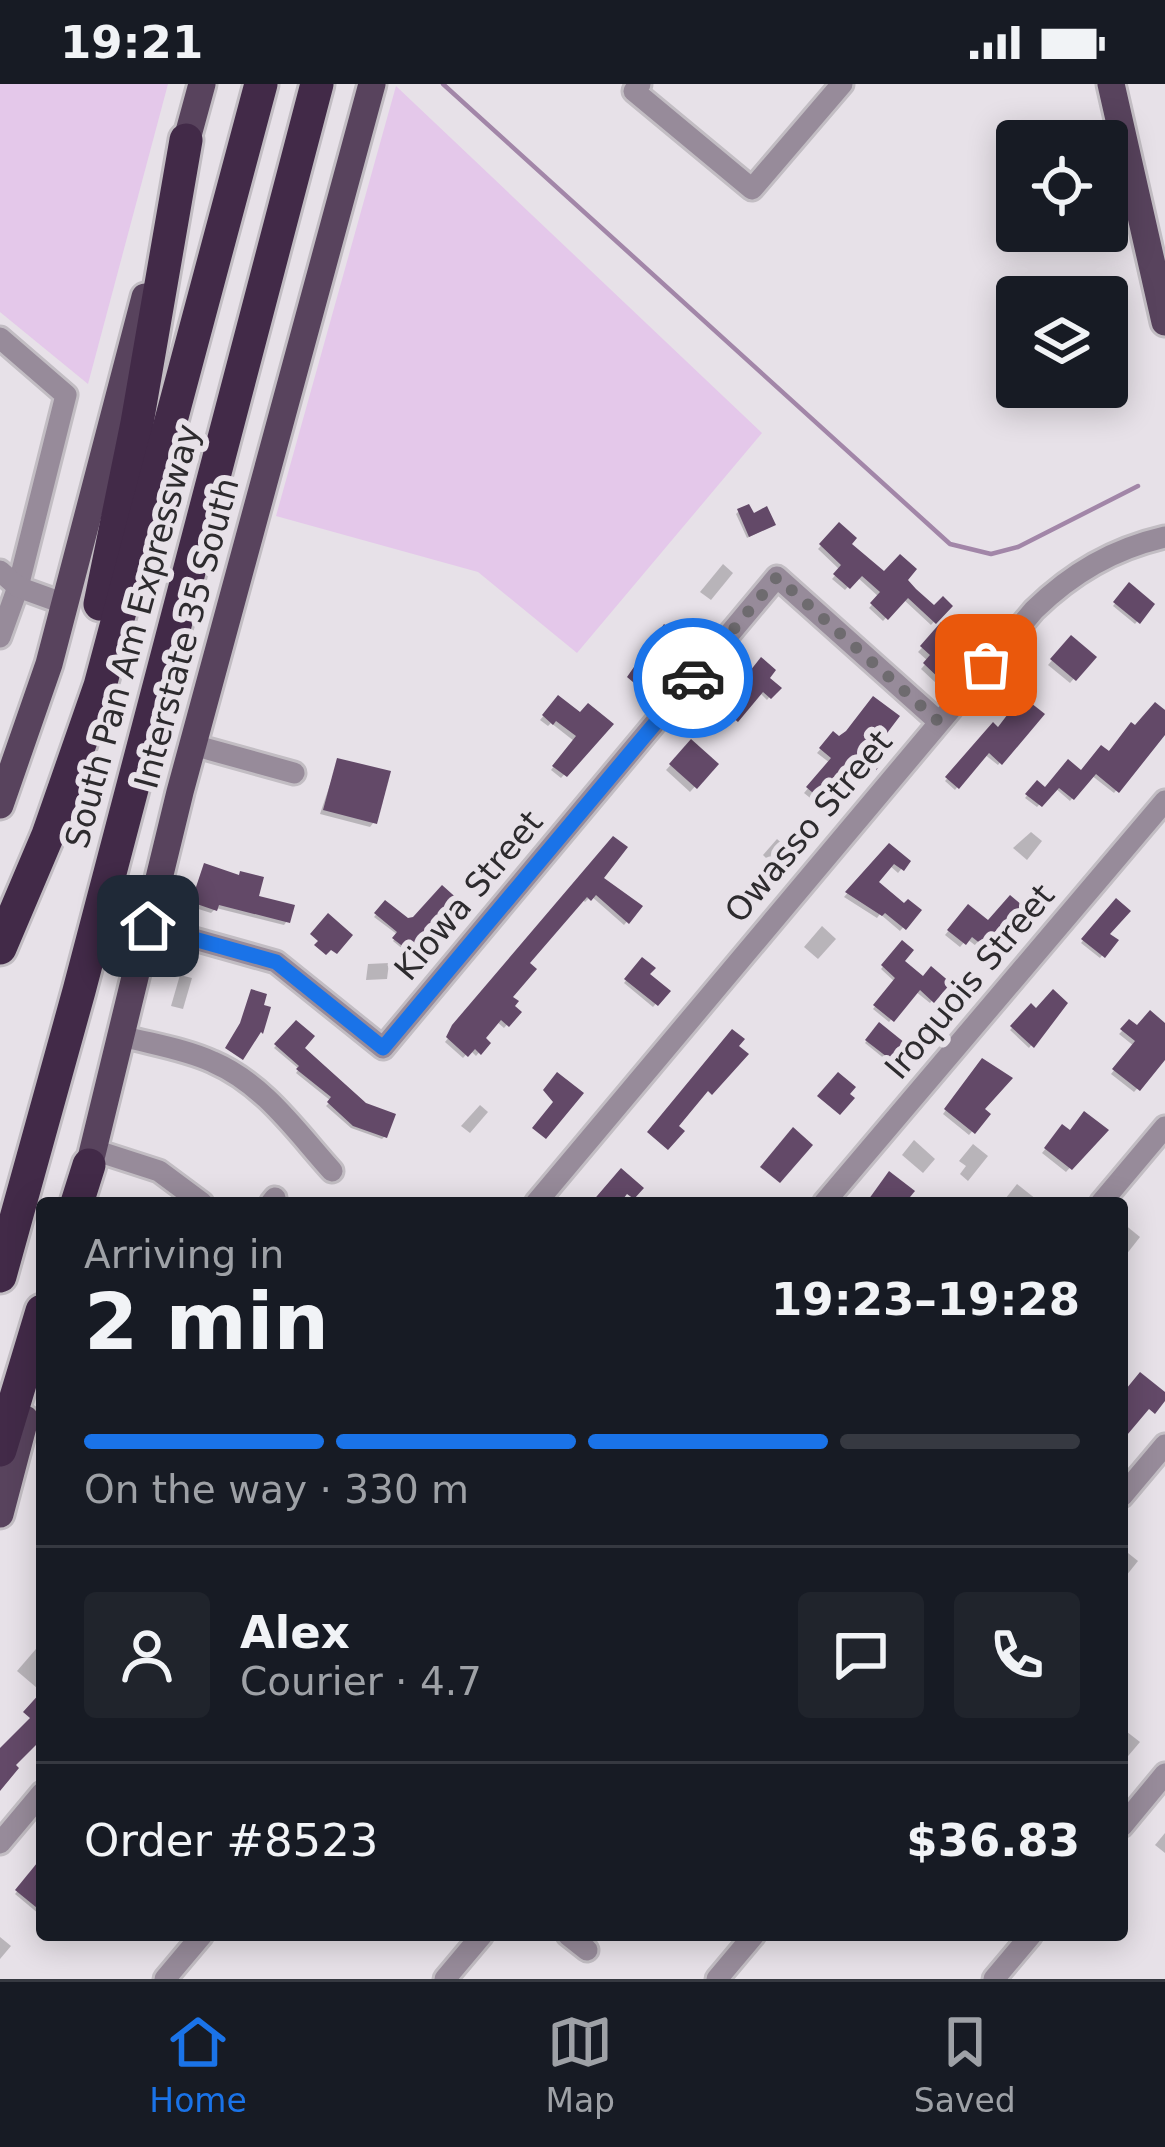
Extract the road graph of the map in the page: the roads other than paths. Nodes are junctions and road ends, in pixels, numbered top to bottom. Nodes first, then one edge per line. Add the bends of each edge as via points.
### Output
1 (202, 84) edge
2 (261, 84) edge
3 (317, 84) edge
4 (372, 84) edge
5 (640, 84) edge
6 (842, 84) edge
7 (1111, 84) edge
8 (187, 140) junction
9 (1165, 322) edge
10 (0, 338) edge
11 (1165, 537) edge
12 (0, 571) edge
13 (18, 587) junction
14 (65, 604) junction
15 (1, 631) edge
16 (938, 721) junction
17 (193, 745) junction
18 (294, 773) dead end
19 (1165, 801) edge
20 (0, 805) edge
21 (148, 926) junction
22 (0, 927) edge
23 (0, 948) edge
24 (122, 1036) junction
25 (1165, 1127) edge
26 (92, 1158) junction
27 (332, 1172) dead end
28 (81, 1197) edge
29 (194, 1197) edge
30 (541, 1197) edge
31 (829, 1197) edge
32 (1106, 1197) edge
33 (0, 1276) edge
34 (36, 1331) edge
35 (36, 1379) edge
36 (1165, 1445) edge
37 (0, 1450) edge
38 (1128, 1489) edge
39 (0, 1514) edge
40 (1165, 1774) edge
41 (36, 1800) edge
42 (1128, 1819) edge
43 (0, 1843) edge
44 (197, 1941) edge
45 (477, 1941) edge
46 (575, 1941) edge
47 (749, 1941) edge
48 (1025, 1941) edge
49 (586, 1950) dead end
50 (165, 1979) edge
51 (445, 1979) edge
52 (717, 1979) edge
53 (994, 1979) edge

1 - 8 main road
2 - 23 highway, South Pan Am Expressway via 100,686
3 - 33 highway, South Pan Am Expressway
4 - 17 main road, Interstate 35 South
5 - 6 street via 634,91 752,189
7 - 9 main road
8 - 14 main road
8 - 22 highway via 105,582 75,705
10 - 13 street via 66,395
11 - 16 street, Owasso Street via 1112,553 1051,593
12 - 13 street
13 - 14 street
13 - 15 street
14 - 20 main road
16 - 21 street, Kiowa Street via 777,577 383,1048 276,962
16 - 30 street, Owasso Street
17 - 18 street
17 - 21 main road, Interstate 35 South
19 - 31 street, Iroquois Street
21 - 24 main road, Interstate 35 South
24 - 26 main road, Interstate 35 South
24 - 27 street via 233,1072 265,1095
25 - 32 street
26 - 28 highway
26 - 29 street via 159,1171
34 - 37 highway
35 - 39 main road
36 - 38 street
40 - 42 street
41 - 43 street
44 - 50 street
45 - 51 street
46 - 49 street
47 - 52 street
48 - 53 street

